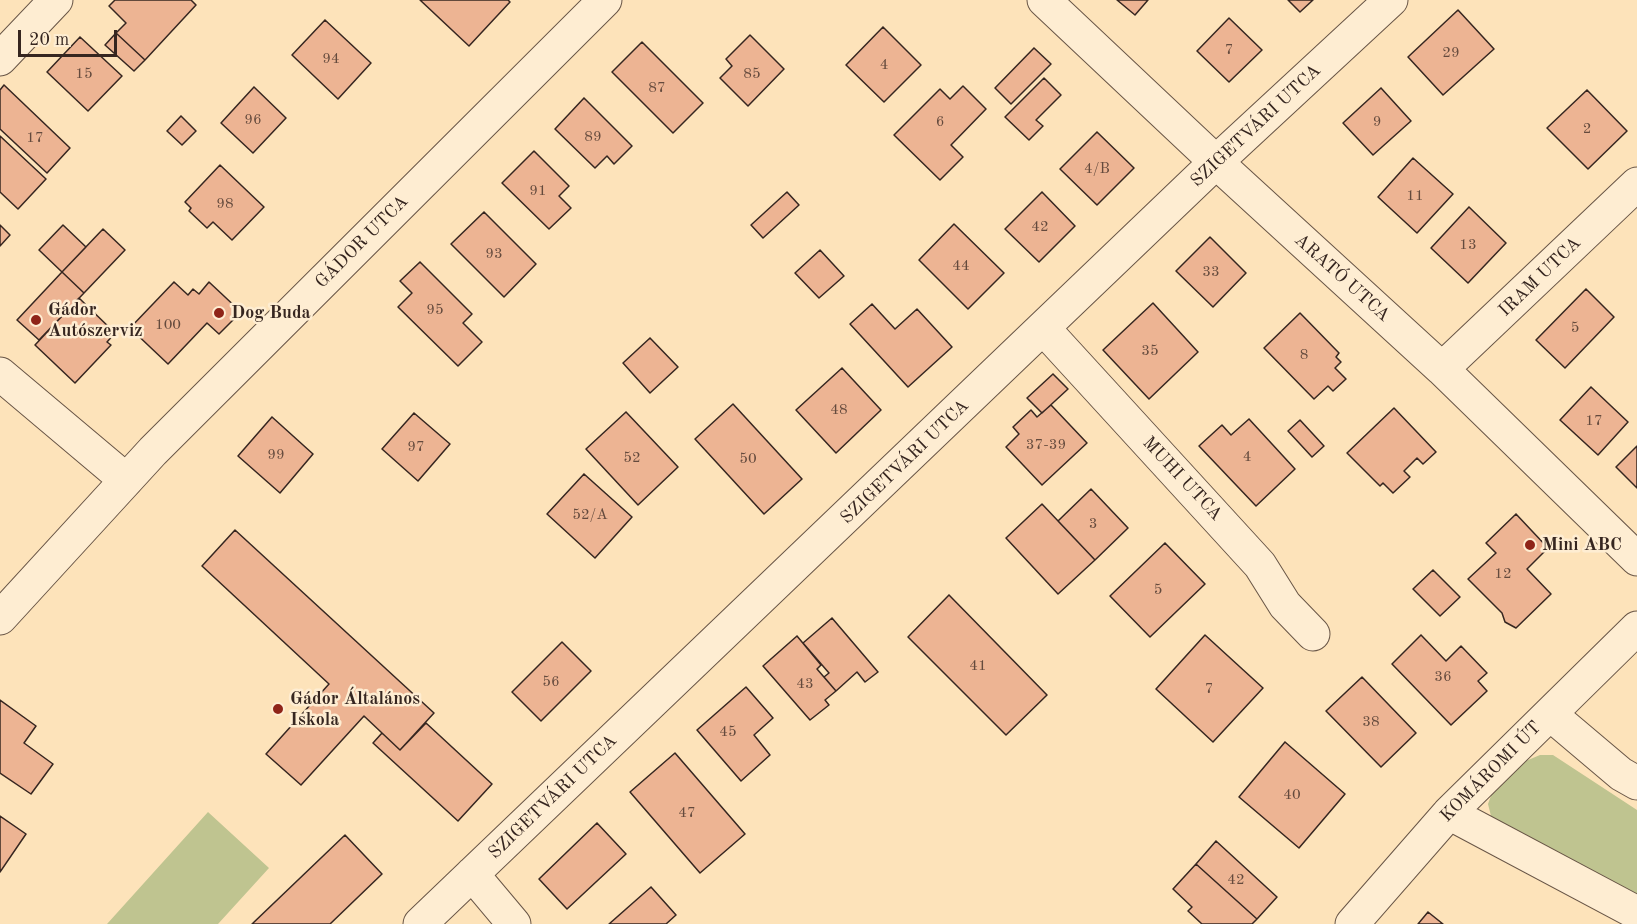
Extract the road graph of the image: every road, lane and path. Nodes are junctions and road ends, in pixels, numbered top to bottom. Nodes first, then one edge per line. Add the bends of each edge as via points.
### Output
1 (57, 0) edge
2 (605, 0) edge
3 (1044, 0) edge
4 (1391, 0) edge
5 (0, 59) edge
6 (1216, 162) junction
7 (1637, 184) edge
8 (1044, 329) junction
9 (1442, 369) junction
10 (0, 374) edge
11 (126, 480) junction
12 (1637, 559) edge
13 (0, 618) edge
14 (1637, 628) edge
15 (1313, 634) dead end
16 (1550, 714) junction
17 (1637, 783) edge
18 (1449, 813) junction
19 (472, 874) junction
20 (1637, 913) edge
21 (420, 924) edge
22 (514, 924) edge
23 (1352, 924) edge

1 - 5 street
2 - 11 street, GÁDOR UTCA
3 - 6 street, ARATÓ UTCA
4 - 6 street, SZIGETVÁRI UTCA
6 - 8 street, SZIGETVÁRI UTCA
6 - 9 street, ARATÓ UTCA
7 - 9 street, IRAM UTCA
8 - 15 street, MUHI UTCA via 1260,565 1285,605
8 - 19 street, SZIGETVÁRI UTCA
9 - 12 street, ARATÓ UTCA
10 - 11 street
11 - 13 street, GÁDOR UTCA
14 - 16 street, KOMÁROMI ÚT
16 - 17 street
16 - 18 street, KOMÁROMI ÚT
18 - 20 street
18 - 23 street, KOMÁROMI ÚT
19 - 21 street, SZIGETVÁRI UTCA
19 - 22 street

